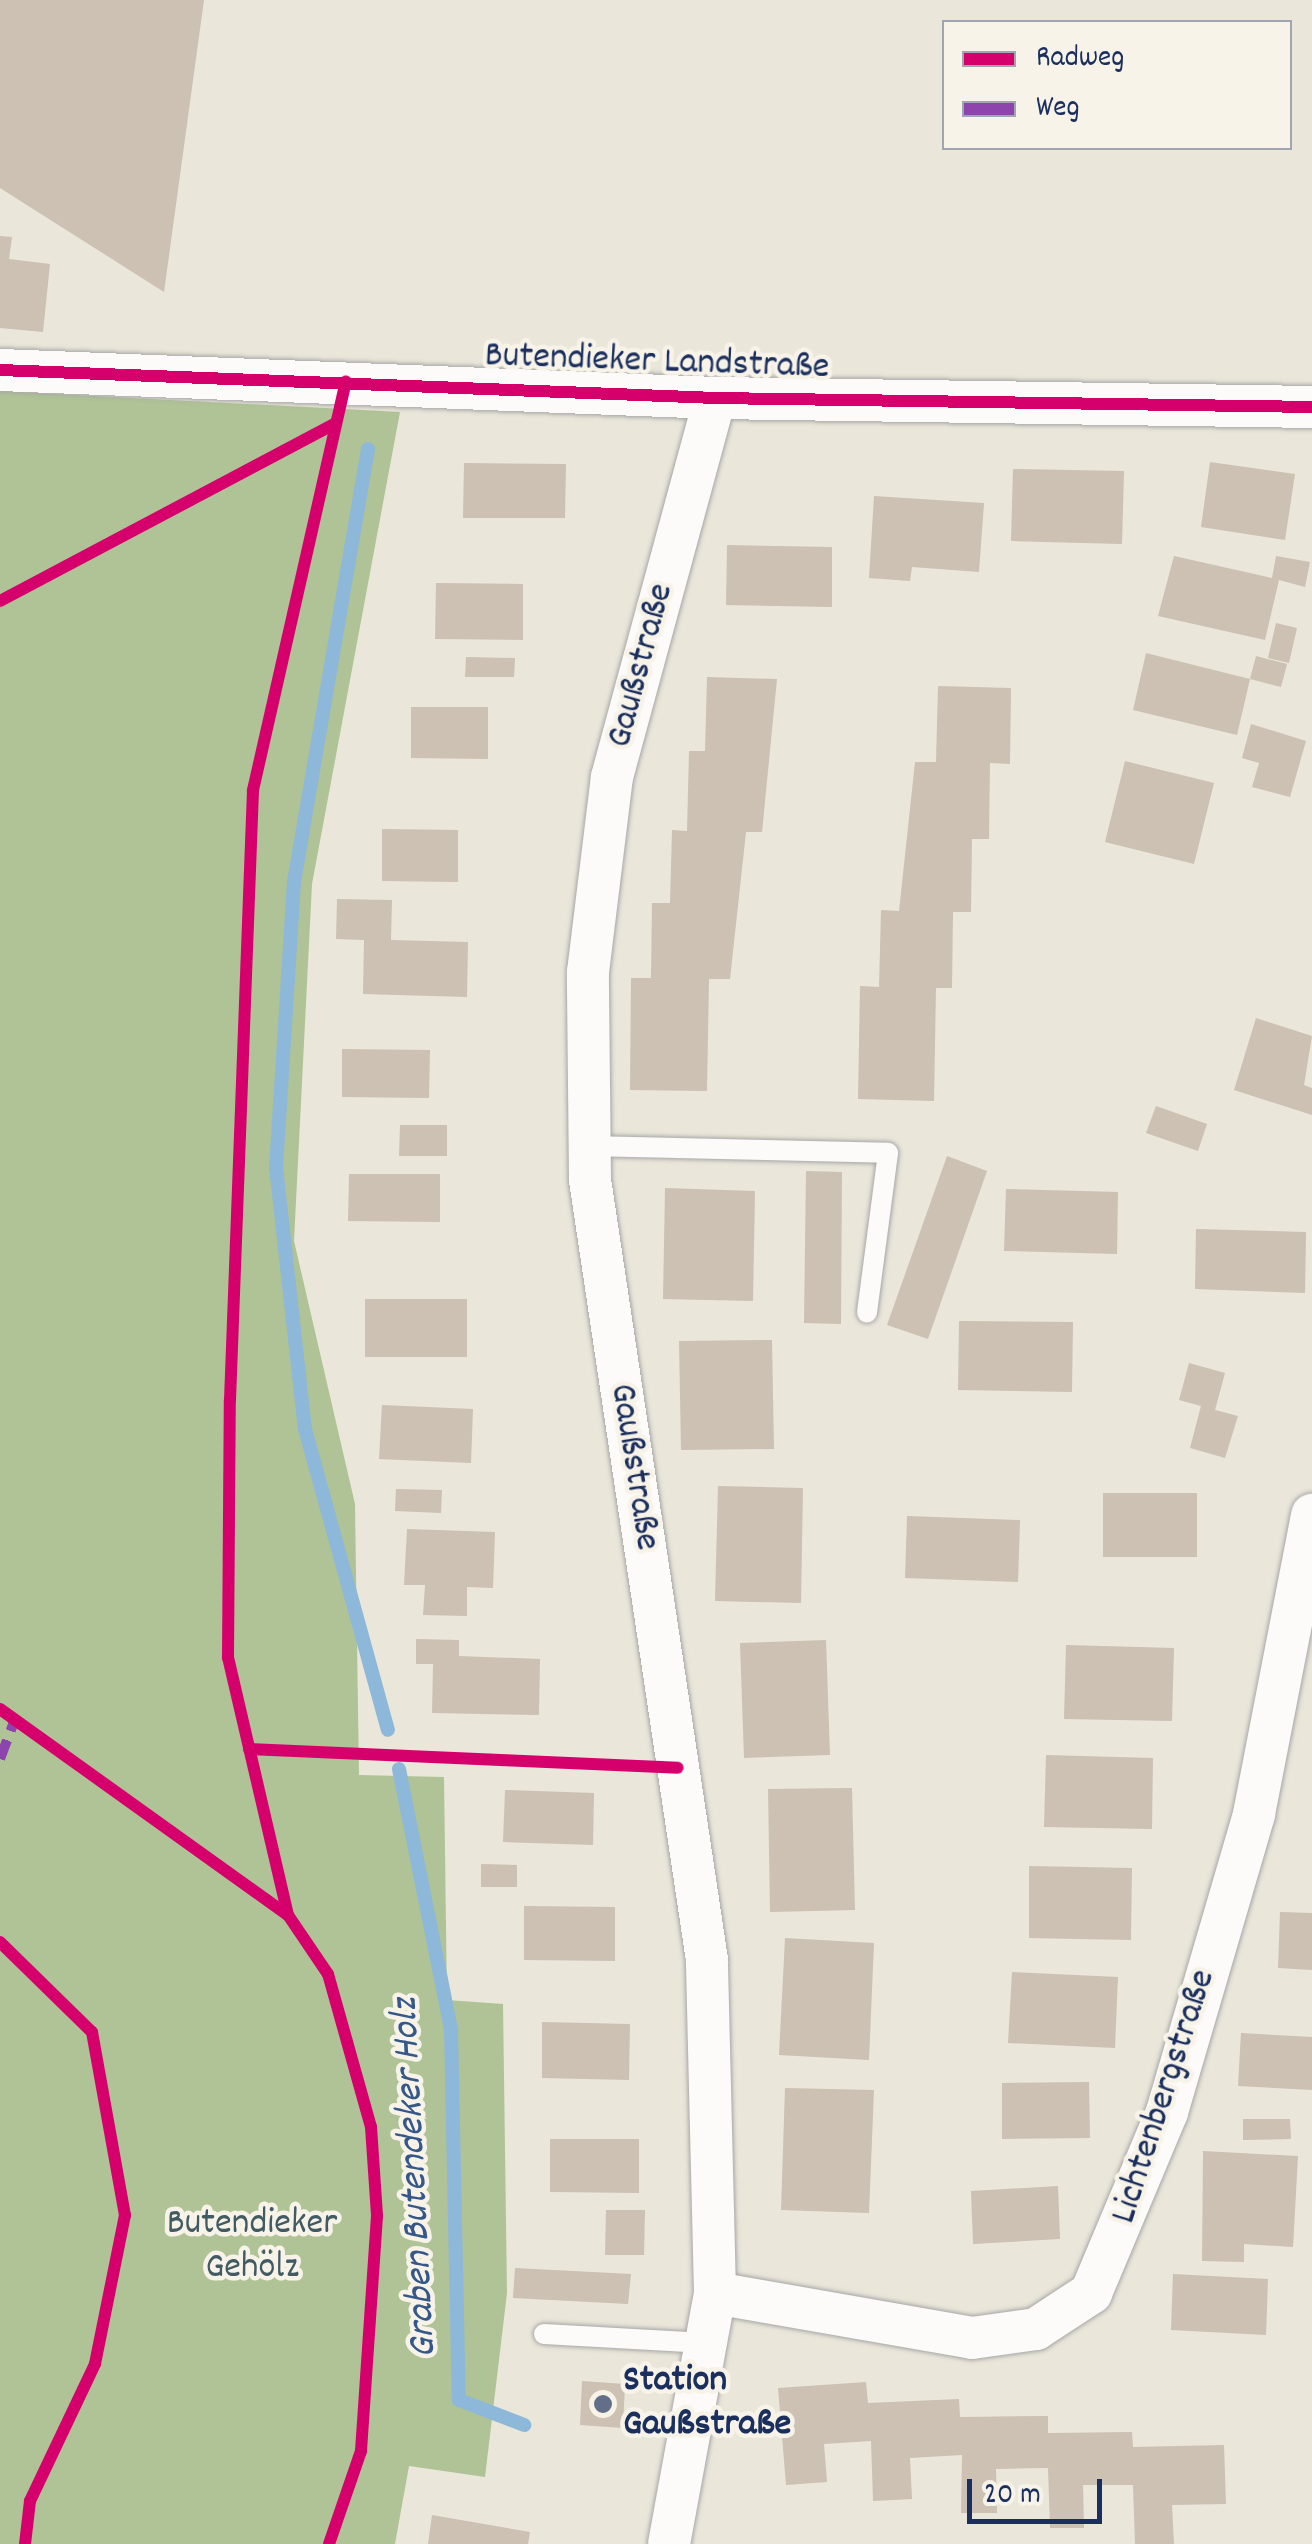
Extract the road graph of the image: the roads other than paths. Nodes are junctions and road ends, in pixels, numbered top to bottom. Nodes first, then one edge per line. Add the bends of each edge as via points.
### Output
1 (0, 370) edge
2 (715, 398) junction
3 (1312, 407) edge
4 (586, 1146) junction
5 (867, 1313) dead end
6 (1312, 1516) edge
7 (715, 2294) junction
8 (544, 2334) dead end
9 (706, 2342) junction
10 (669, 2544) edge

1 - 2 street, Butendieker Landstraße
2 - 3 street, Butendieker Landstraße
2 - 4 street, Gaußstraße via 612,777 588,972
4 - 5 lane via 888,1152
4 - 7 street, Gaußstraße via 707,1960
6 - 7 street, Lichtenbergstraße via 1254,1814 1167,2112 1090,2293 1036,2329 972,2338
7 - 9 street, Gaußstraße
8 - 9 lane
9 - 10 street, Gaußstraße

